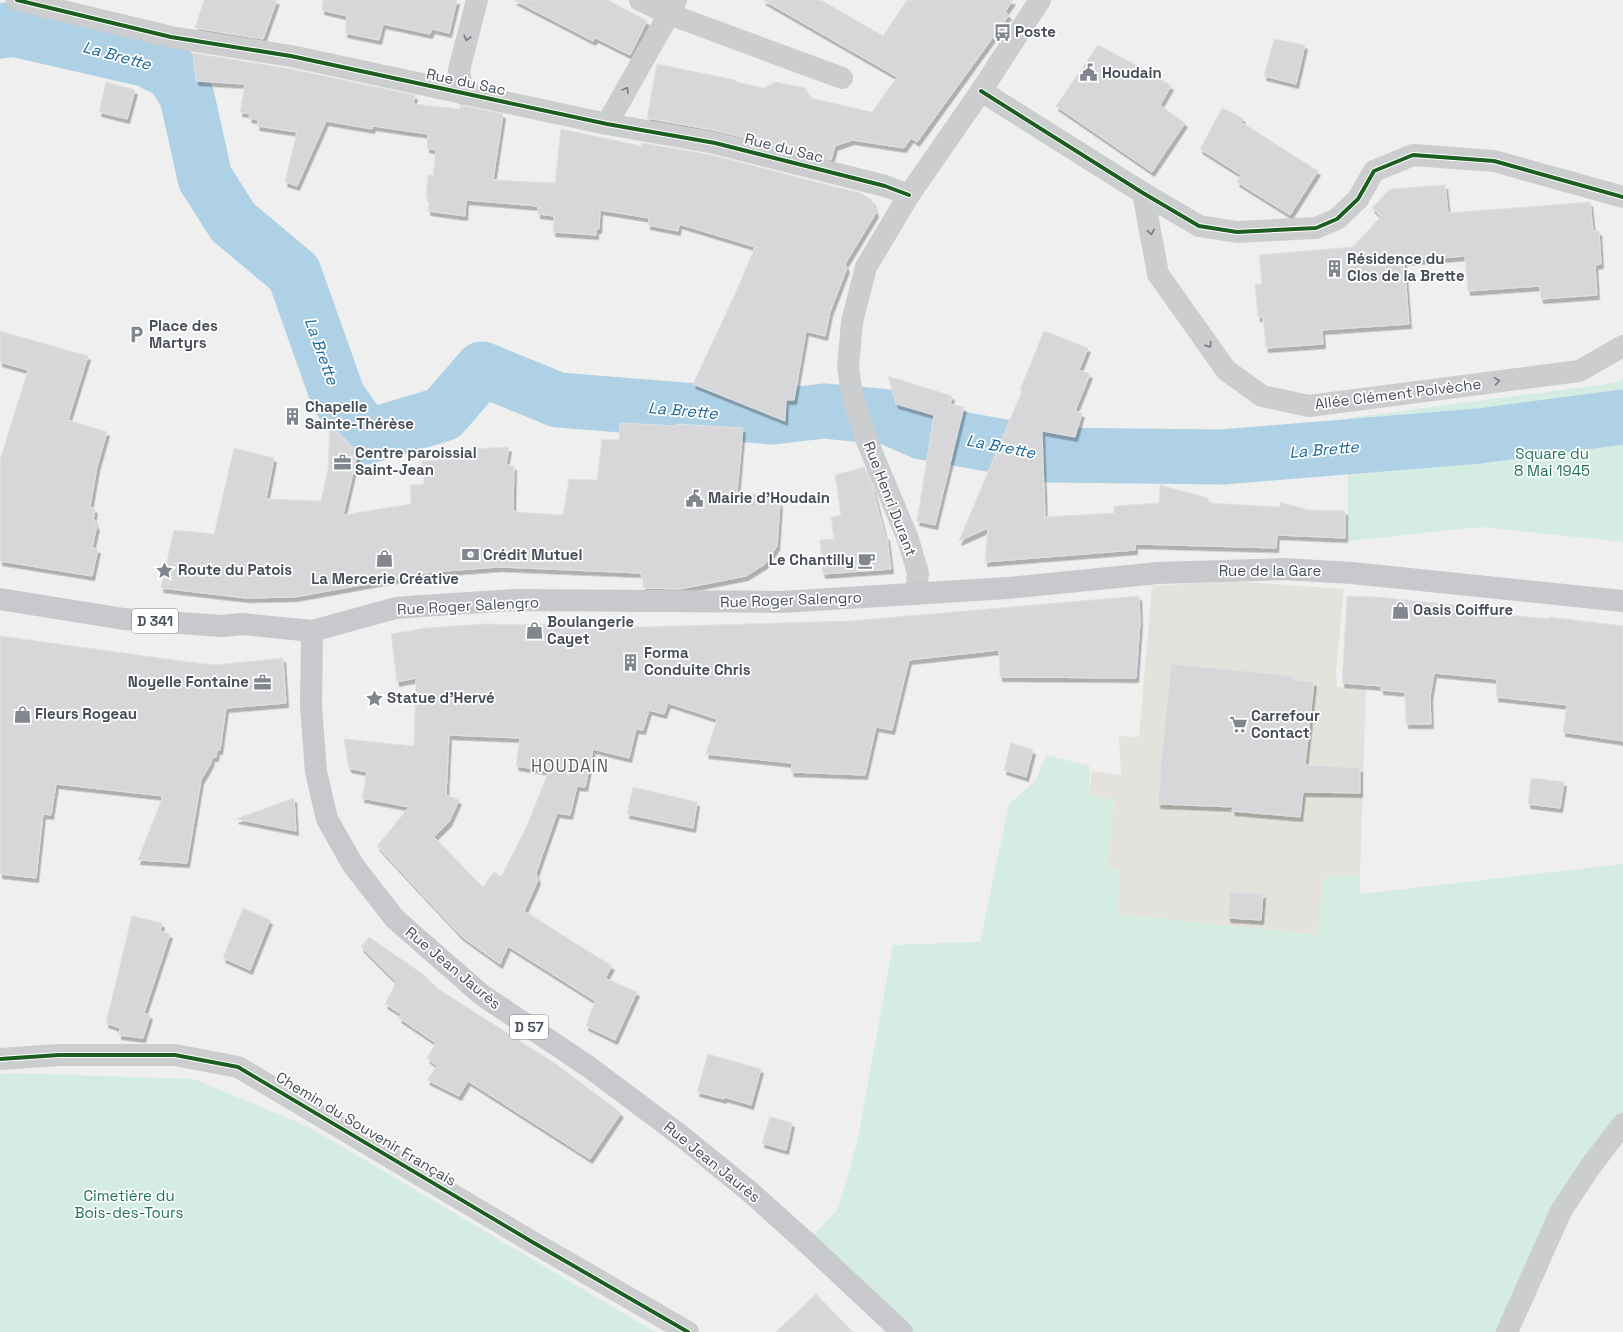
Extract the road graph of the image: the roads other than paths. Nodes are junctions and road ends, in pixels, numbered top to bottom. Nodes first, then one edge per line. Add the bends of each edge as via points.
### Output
1 (17, 0) edge
2 (477, 0) edge
3 (640, 0) edge
4 (1040, 0) edge
5 (673, 7) edge
6 (842, 78) dead end
7 (981, 91) junction
8 (463, 94) junction
9 (607, 124) junction
10 (1143, 194) junction
11 (909, 195) junction
12 (1623, 197) edge
13 (1623, 346) edge
14 (916, 594) junction
15 (0, 600) edge
16 (1623, 600) edge
17 (312, 631) junction
18 (0, 1059) edge
19 (1623, 1124) edge
20 (688, 1332) edge
21 (902, 1332) edge
22 (1507, 1332) edge

1 - 8 street, Rue du Sac via 171,37 291,56
2 -> 8 street via 459,70
3 - 5 street
4 - 7 street
5 - 6 street
9 -> 5 street
7 - 10 street
7 - 11 street
8 - 9 street, Rue du Sac
9 - 11 street, Rue du Sac via 715,143 885,186
10 - 12 street via 1198,226 1237,232 1316,228 1337,219 1358,199 1374,171 1413,155 1494,161
10 -> 13 street, Allée Clément Polvèche via 1158,274 1226,370 1262,396 1309,406 1579,371
11 - 14 street, Rue Henri Durant via 866,267 852,322 848,367 852,395 862,428 908,539 918,573
14 - 16 main road, Rue de la Gare / D 341 via 1008,588 1158,572 1284,569
14 - 17 main road, Rue Roger Salengro / D 341 via 782,602 514,600 396,608
15 - 17 main road, Rue Roger Salengro / D 341 via 124,619 222,626 242,624
17 - 21 main road, Rue Jean Jaurès / D 57 via 311,706 316,772 327,819 352,865 395,920 482,995 589,1067 750,1191
18 - 20 street, Chemin du Souvenir Français via 59,1055 175,1055 238,1067 631,1301
19 - 22 street via 1561,1211

